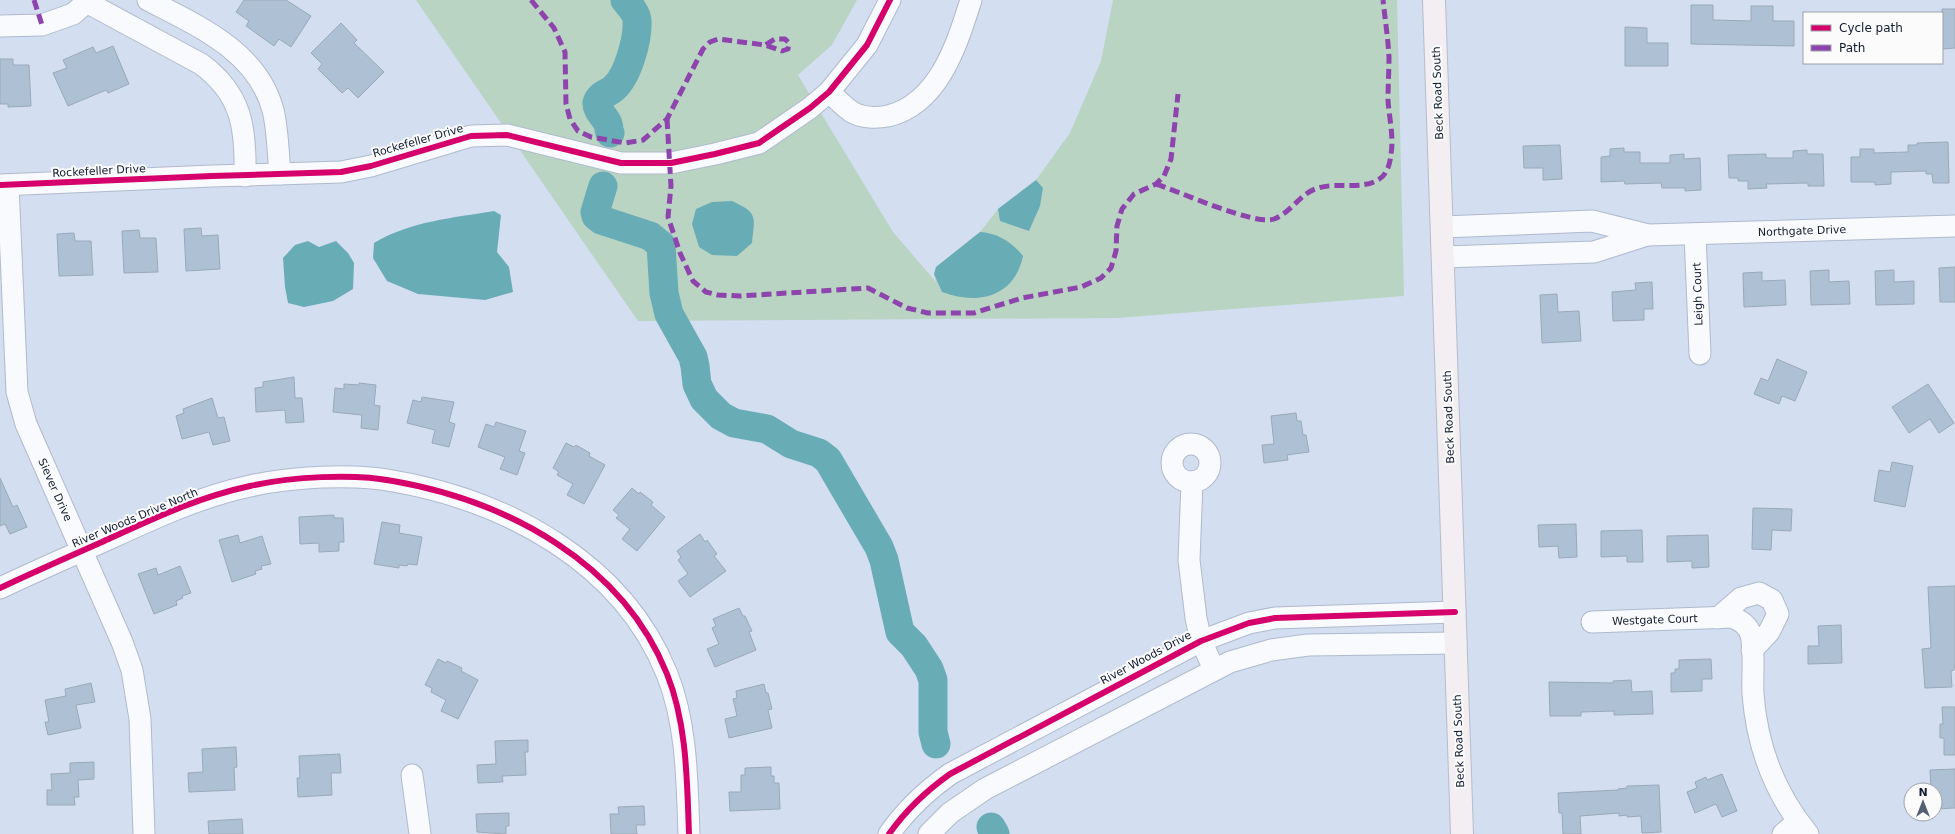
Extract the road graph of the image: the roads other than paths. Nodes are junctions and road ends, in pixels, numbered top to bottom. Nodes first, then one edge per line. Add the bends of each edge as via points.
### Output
1 (148, 0) edge
2 (890, 0) edge
3 (971, 0) edge
4 (1434, 0) edge
5 (89, 1) edge
6 (0, 26) edge
7 (134, 27) junction
8 (260, 84) junction
9 (829, 92) junction
10 (233, 98) junction
11 (280, 174) junction
12 (245, 176) junction
13 (4, 185) edge
14 (1955, 226) edge
15 (1442, 227) junction
16 (1695, 234) junction
17 (1648, 235) junction
18 (1444, 257) junction
19 (1700, 354) dead end
20 (1192, 482) dead end
21 (82, 551) junction
22 (0, 588) edge
23 (1455, 612) junction
24 (1718, 618) junction
25 (1592, 622) dead end
26 (1201, 641) junction
27 (1456, 643) junction
28 (1752, 650) junction
29 (1214, 669) junction
30 (412, 775) dead end
31 (1796, 830) edge
32 (144, 834) edge
33 (420, 834) edge
34 (689, 834) edge
35 (889, 834) edge
36 (929, 834) edge
37 (1462, 834) edge

1 - 7 street
1 - 8 street via 221,39 244,59
2 - 9 street, Rockefeller Drive via 867,45
3 - 9 street via 964,24 941,73 925,96 916,103 900,113 872,117 853,112
4 - 15 main road, Beck Road South
5 - 6 street via 73,14 42,25
5 - 7 street
7 - 10 street via 214,73
8 - 10 street
8 - 11 street via 269,98 273,111
9 - 11 street, Rockefeller Drive via 758,143 671,163 621,163 507,135 471,136 371,166 341,172
10 - 12 street via 243,126 246,149
11 - 12 street, Rockefeller Drive
12 - 13 street, Rockefeller Drive
13 - 21 street, Siever Drive via 17,392 26,424
14 - 16 street, Northgate Drive
15 - 17 street, Northgate Drive via 1592,221
15 - 18 main road, Beck Road South
16 - 17 street, Northgate Drive
16 - 19 street, Leigh Court
17 - 18 street, Northgate Drive via 1594,252
18 - 23 main road, Beck Road South
20 - 26 street via 1189,560
21 - 22 street, River Woods Drive North
21 - 32 street, Siever Drive via 122,642 133,678 140,719
21 - 34 street, River Woods Drive North via 153,518 217,494 250,486 307,478 392,480 449,494 507,516 566,548 589,566 620,597 647,634 674,693 682,728
23 - 26 street, River Woods Drive via 1275,618 1250,623
23 - 27 main road, Beck Road South
24 - 25 street, Westgate Court
24 - 28 street, Westgate Court via 1732,617 1745,625 1751,637
24 - 28 street via 1741,598 1759,593 1772,600 1778,614 1769,632
26 - 29 street
26 - 35 street, River Woods Drive via 950,774 910,808
27 - 29 street via 1291,647 1250,655
27 - 37 main road, Beck Road South
28 - 31 street, Westgate Court via 1755,708 1761,743
29 - 36 street via 985,789 950,813
30 - 33 street

